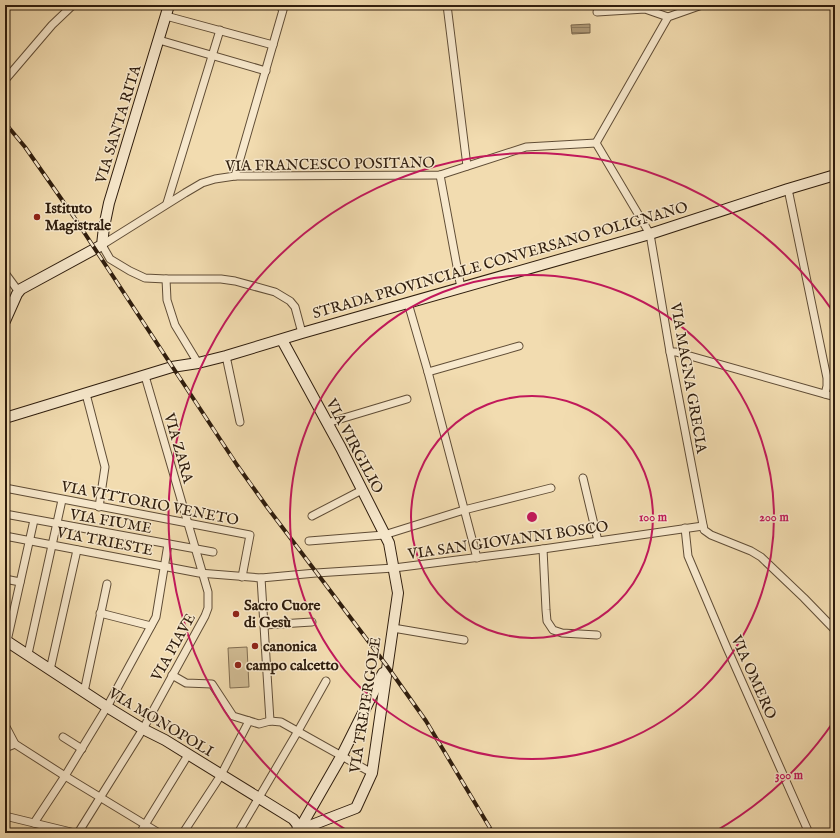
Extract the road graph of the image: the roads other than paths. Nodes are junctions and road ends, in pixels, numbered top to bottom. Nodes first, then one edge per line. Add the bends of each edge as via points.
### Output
1 (73, 5) edge
2 (169, 5) edge
3 (279, 5) edge
4 (447, 5) edge
5 (702, 5) edge
6 (597, 12) dead end
7 (166, 16) junction
8 (668, 17) junction
9 (220, 30) junction
10 (159, 40) junction
11 (273, 45) junction
12 (212, 56) junction
13 (266, 71) junction
14 (5, 80) edge
15 (596, 143) junction
16 (467, 166) junction
17 (440, 175) junction
18 (835, 175) edge
19 (235, 176) junction
20 (788, 189) junction
21 (167, 204) junction
22 (650, 234) junction
23 (102, 245) junction
24 (5, 273) edge
25 (166, 279) junction
26 (461, 288) junction
27 (19, 292) junction
28 (408, 303) junction
29 (5, 321) edge
30 (302, 333) junction
31 (282, 340) junction
32 (519, 346) dead end
33 (670, 352) junction
34 (226, 356) junction
35 (198, 363) junction
36 (428, 372) junction
37 (145, 376) junction
38 (86, 394) junction
39 (825, 394) junction
40 (835, 397) edge
41 (407, 399) dead end
42 (5, 418) edge
43 (240, 422) dead end
44 (327, 423) junction
45 (5, 466) edge
46 (5, 471) edge
47 (583, 478) dead end
48 (5, 488) edge
49 (550, 488) dead end
50 (362, 490) junction
51 (62, 500) junction
52 (99, 507) junction
53 (464, 510) junction
54 (5, 514) edge
55 (312, 516) dead end
56 (34, 520) junction
57 (188, 523) junction
58 (57, 524) junction
59 (703, 526) junction
60 (685, 528) junction
61 (5, 536) edge
62 (384, 536) junction
63 (29, 540) junction
64 (309, 541) dead end
65 (598, 541) junction
66 (168, 544) junction
67 (53, 545) junction
68 (195, 548) junction
69 (77, 550) junction
70 (543, 550) junction
71 (214, 552) dead end
72 (477, 558) junction
73 (164, 566) junction
74 (394, 568) junction
75 (201, 573) junction
76 (242, 576) junction
77 (261, 578) junction
78 (5, 579) edge
79 (20, 582) junction
80 (107, 584) dead end
81 (100, 613) junction
82 (312, 622) dead end
83 (264, 625) junction
84 (151, 626) junction
85 (393, 628) junction
86 (835, 630) edge
87 (598, 635) dead end
88 (464, 640) dead end
89 (6, 641) edge
90 (28, 654) junction
91 (387, 666) junction
92 (50, 670) junction
93 (172, 674) junction
94 (326, 681) dead end
95 (84, 692) junction
96 (107, 707) junction
97 (249, 721) junction
98 (270, 721) junction
99 (5, 724) edge
100 (143, 729) junction
101 (298, 731) junction
102 (63, 737) dead end
103 (15, 744) junction
104 (5, 748) edge
105 (82, 749) junction
106 (188, 755) junction
107 (342, 755) junction
108 (372, 773) junction
109 (221, 775) junction
110 (65, 776) junction
111 (101, 798) junction
112 (259, 798) junction
113 (5, 817) edge
114 (34, 823) junction
115 (146, 825) junction
116 (299, 832) edge
117 (75, 833) edge
118 (78, 833) edge
119 (140, 833) edge
120 (160, 833) edge
121 (183, 833) edge
122 (238, 833) edge
123 (808, 833) edge

1 - 14 street via 52,25
2 - 7 street, VIA SANTA RITA
3 - 11 street via 284,10
4 - 16 street
5 - 8 street
6 - 8 street via 645,9
7 - 9 street
7 - 10 street, VIA SANTA RITA
8 - 15 street
9 - 11 street
9 - 12 street
10 - 12 street
10 - 23 street, VIA SANTA RITA via 109,203
11 - 13 street
12 - 13 street
12 - 21 street
13 - 19 street
15 - 16 street, VIA FRANCESCO POSITANO via 526,147
15 - 22 street
16 - 17 street, VIA FRANCESCO POSITANO
17 - 19 street, VIA FRANCESCO POSITANO
17 - 26 street
18 - 20 street, STRADA PROVINCIALE CONVERSANO POLIGNANO
19 - 21 street, VIA FRANCESCO POSITANO via 202,183
20 - 22 street, STRADA PROVINCIALE CONVERSANO POLIGNANO
20 - 39 street via 827,378
21 - 23 street, VIA FRANCESCO POSITANO
22 - 26 street, STRADA PROVINCIALE CONVERSANO POLIGNANO
22 - 33 street, VIA MAGNA GRECIA
23 - 25 street via 110,258 130,271 145,278
23 - 27 street via 29,284
24 - 27 street
25 - 30 street via 221,279 275,292 290,301 294,307
25 - 35 street via 167,300 175,325
26 - 28 street, STRADA PROVINCIALE CONVERSANO POLIGNANO
27 - 29 street
28 - 30 street, STRADA PROVINCIALE CONVERSANO POLIGNANO
28 - 36 street
30 - 31 street, STRADA PROVINCIALE CONVERSANO POLIGNANO
31 - 34 street, STRADA PROVINCIALE CONVERSANO POLIGNANO
31 - 44 street, VIA VIRGILIO
32 - 36 street
33 - 39 street
33 - 59 street, VIA MAGNA GRECIA
34 - 35 street, STRADA PROVINCIALE CONVERSANO POLIGNANO
34 - 43 street
35 - 37 street, STRADA PROVINCIALE CONVERSANO POLIGNANO via 172,367
36 - 53 street
37 - 38 street, STRADA PROVINCIALE CONVERSANO POLIGNANO
37 - 57 street, VIA ZARA
38 - 42 street, STRADA PROVINCIALE CONVERSANO POLIGNANO
38 - 52 street via 105,468
39 - 40 street
41 - 44 street
44 - 50 street, VIA VIRGILIO
45 - 46 street
47 - 65 street
48 - 51 street, VIA VITTORIO VENETO
49 - 53 street
50 - 55 street
50 - 62 street, VIA VIRGILIO
51 - 52 street, VIA VITTORIO VENETO
51 - 58 street
52 - 57 street, VIA VITTORIO VENETO
53 - 62 street
53 - 72 street
54 - 56 street, VIA FIUME
56 - 58 street, VIA FIUME
56 - 63 street
57 - 68 street, VIA ZARA
57 - 76 street, VIA VITTORIO VENETO via 250,536
58 - 66 street, VIA FIUME
58 - 67 street
59 - 60 street, VIA SAN GIOVANNI BOSCO
59 - 86 street via 711,535 761,557
60 - 65 street, VIA SAN GIOVANNI BOSCO
60 - 123 street, VIA OMERO via 688,556
61 - 63 street, VIA TRIESTE
62 - 64 street
62 - 74 street, VIA VIRGILIO via 389,543
63 - 67 street, VIA TRIESTE
63 - 79 street
65 - 70 street, VIA SAN GIOVANNI BOSCO
66 - 68 street, VIA FIUME
66 - 73 street
67 - 69 street, VIA TRIESTE
67 - 90 street
68 - 71 street, VIA FIUME
68 - 75 street, VIA ZARA
69 - 73 street, VIA TRIESTE
69 - 92 street
70 - 72 street, VIA SAN GIOVANNI BOSCO
70 - 87 street via 547,621 553,630 562,633
72 - 74 street, VIA SAN GIOVANNI BOSCO
73 - 75 street, VIA TRIESTE
73 - 84 street via 156,617
74 - 77 street, VIA SAN GIOVANNI BOSCO
74 - 85 street, VIA TREPERGOLE via 398,593
75 - 76 street, VIA TRIESTE
75 - 93 street, VIA PIAVE via 208,592 208,608
76 - 77 street, VIA TRIESTE
77 - 83 street
78 - 79 street
79 - 89 street
80 - 81 street
81 - 84 street
81 - 95 street
82 - 83 street
83 - 98 street
84 - 96 street
85 - 88 street
85 - 91 street, VIA TREPERGOLE
89 - 90 street, VIA MONOPOLI
90 - 92 street, VIA MONOPOLI
91 - 107 street
91 - 108 street, VIA TREPERGOLE
92 - 95 street, VIA MONOPOLI
93 - 97 street via 186,683 212,684 233,716
93 - 100 street, VIA PIAVE
94 - 101 street
95 - 96 street, VIA MONOPOLI
96 - 100 street, VIA MONOPOLI
96 - 105 street
97 - 98 street via 259,724
97 - 109 street
98 - 101 street via 281,722
99 - 103 street
100 - 106 street, VIA MONOPOLI
100 - 111 street, VIA PIAVE
101 - 107 street
101 - 112 street
102 - 105 street
103 - 104 street
103 - 110 street
105 - 110 street
106 - 109 street, VIA MONOPOLI
106 - 115 street
107 - 108 street
107 - 116 street
108 - 116 street, VIA TREPERGOLE via 356,808
109 - 112 street, VIA MONOPOLI
109 - 121 street
110 - 111 street
110 - 114 street
111 - 115 street
111 - 118 street, VIA PIAVE
112 - 116 street, VIA MONOPOLI via 293,819
112 - 122 street
113 - 114 street
114 - 117 street
115 - 119 street
115 - 120 street

